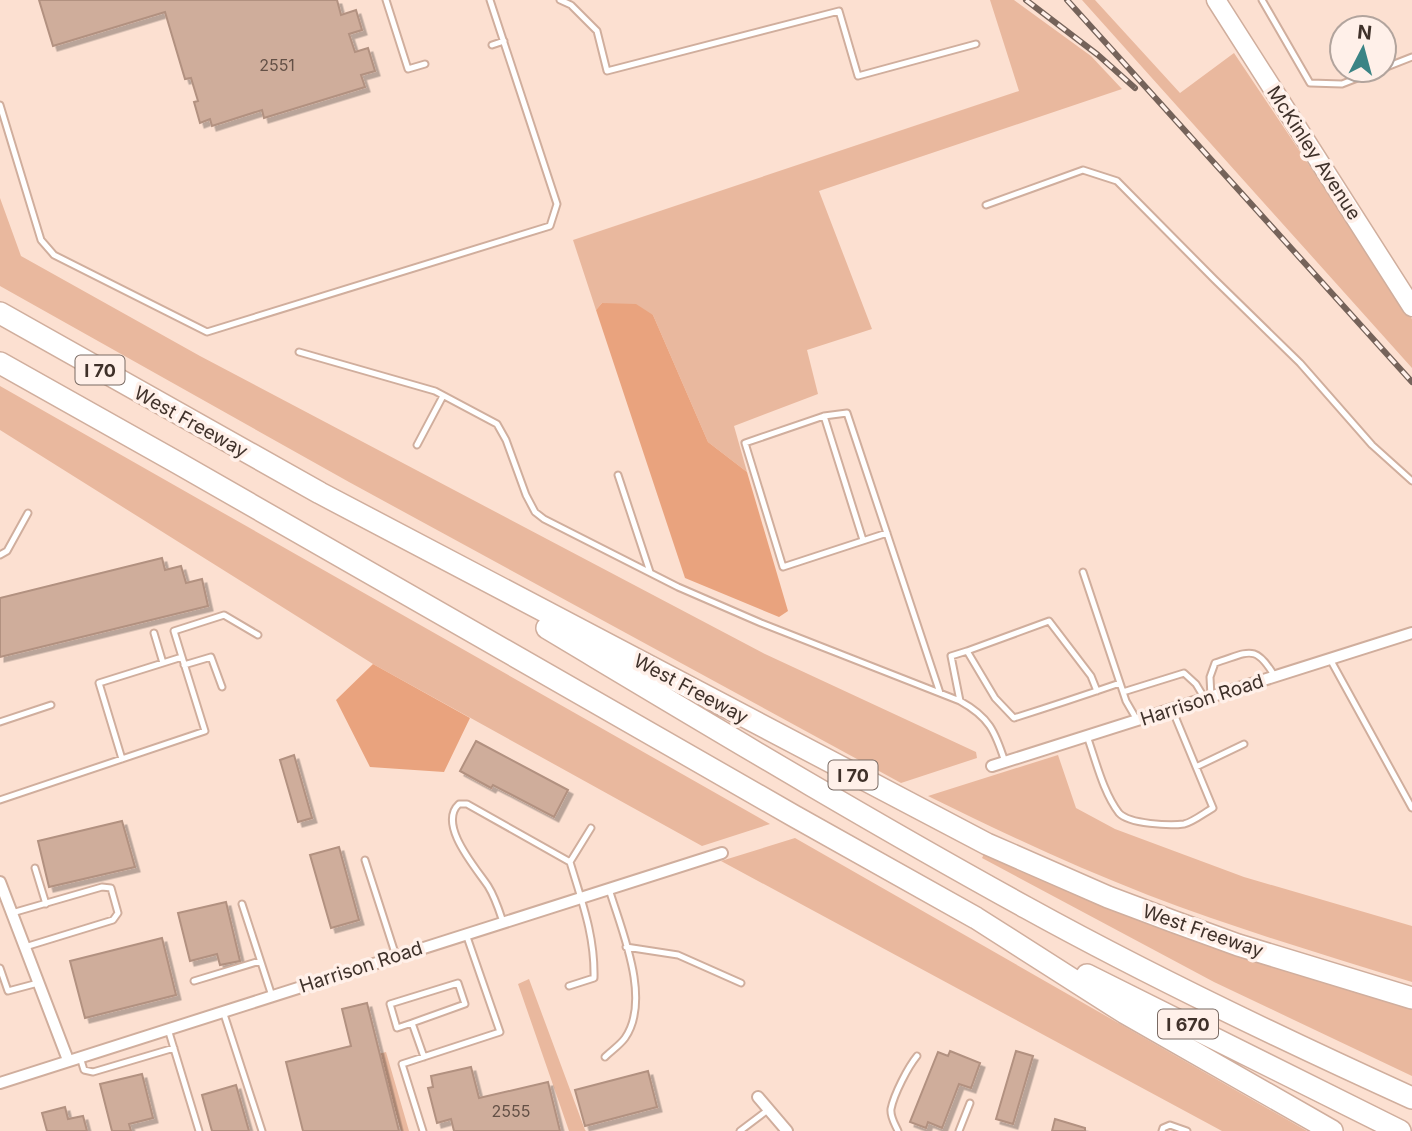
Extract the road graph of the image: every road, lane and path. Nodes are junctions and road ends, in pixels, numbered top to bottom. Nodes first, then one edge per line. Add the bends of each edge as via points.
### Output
1 (386, 0) edge
2 (490, 0) edge
3 (560, 0) edge
4 (1216, 0) edge
5 (1262, 0) edge
6 (504, 41) junction
7 (976, 44) dead end
8 (492, 45) dead end
9 (425, 64) dead end
10 (1328, 84) edge
11 (0, 105) edge
12 (986, 205) dead end
13 (1412, 307) edge
14 (0, 313) edge
15 (299, 352) dead end
16 (0, 363) edge
17 (443, 396) junction
18 (824, 416) junction
19 (417, 445) dead end
20 (618, 475) dead end
21 (1412, 481) edge
22 (320, 493) junction
23 (28, 513) dead end
24 (887, 533) junction
25 (863, 540) junction
26 (0, 555) edge
27 (1083, 572) dead end
28 (650, 573) junction
29 (154, 633) dead end
30 (1412, 633) edge
31 (258, 635) dead end
32 (967, 651) junction
33 (182, 657) junction
34 (1330, 659) junction
35 (163, 663) junction
36 (184, 665) junction
37 (1275, 677) junction
38 (1120, 683) junction
39 (222, 687) dead end
40 (1097, 691) junction
41 (1123, 692) junction
42 (940, 693) junction
43 (1208, 698) junction
44 (960, 701) junction
45 (51, 705) dead end
46 (1172, 709) junction
47 (1137, 720) junction
48 (0, 722) edge
49 (1087, 736) junction
50 (1244, 744) dead end
51 (122, 759) junction
52 (1005, 762) junction
53 (992, 766) dead end
54 (1196, 767) junction
55 (0, 800) edge
56 (1412, 808) edge
57 (591, 828) dead end
58 (722, 852) dead end
59 (365, 860) dead end
60 (570, 862) junction
61 (35, 868) dead end
62 (0, 882) edge
63 (609, 889) junction
64 (581, 898) junction
65 (46, 904) junction
66 (242, 904) dead end
67 (12, 913) junction
68 (976, 918) junction
69 (503, 922) junction
70 (466, 934) junction
71 (25, 947) junction
72 (626, 947) junction
73 (396, 956) junction
74 (260, 961) junction
75 (0, 968) edge
76 (194, 981) dead end
77 (38, 983) junction
78 (741, 983) dead end
79 (569, 986) dead end
80 (272, 996) junction
81 (1412, 998) edge
82 (223, 1011) junction
83 (412, 1023) junction
84 (168, 1029) junction
85 (174, 1048) junction
86 (917, 1056) dead end
87 (80, 1057) junction
88 (424, 1057) junction
89 (605, 1057) dead end
90 (68, 1060) junction
91 (0, 1083) edge
92 (758, 1097) dead end
93 (1412, 1098) edge
94 (970, 1103) dead end
95 (768, 1109) junction
96 (199, 1131) edge
97 (262, 1131) edge
98 (423, 1131) edge
99 (740, 1131) edge
100 (787, 1131) edge
101 (898, 1131) edge
102 (959, 1131) edge
103 (1162, 1131) edge
104 (1187, 1131) edge
105 (1332, 1131) edge
106 (1400, 1131) edge

1 - 9 lane via 408,69
2 - 6 lane
3 - 7 lane via 597,31 607,71 839,12 858,76
4 - 13 main road, McKinley Avenue
5 - 10 lane via 1310,83
6 - 8 lane
6 - 11 lane via 558,204 550,226 207,332 54,255 41,240
12 - 21 lane via 1083,170 1118,181
14 - 22 highway, West Freeway / I 70
15 - 17 lane
16 - 68 highway, I 70
17 - 19 lane
17 - 28 lane via 498,424 534,512
18 - 24 lane via 847,413
18 - 25 lane
18 - 25 lane via 745,443 775,542 783,567
20 - 28 lane
22 - 81 highway, West Freeway / I 70 via 987,844 1172,922
22 - 93 highway, I 670 via 1029,909
23 - 26 lane via 8,551
24 - 25 lane
24 - 42 lane
27 - 38 lane
28 - 42 lane via 761,623
29 - 35 lane
30 - 34 street, Harrison Road
31 - 33 lane via 224,615 174,631
32 - 40 lane via 995,698 1014,718
32 - 40 lane via 1049,621 1091,676
32 - 44 lane via 951,656
33 - 35 lane
33 - 36 lane
34 - 37 street, Harrison Road
34 - 56 lane
35 - 51 lane via 99,683
36 - 39 lane via 211,657
36 - 51 lane via 205,731
37 - 43 street, Harrison Road
37 - 43 lane via 1256,653 1215,663
38 - 40 lane
38 - 41 lane
41 - 43 lane via 1184,673
41 - 47 lane
42 - 44 lane
43 - 46 street, Harrison Road
44 - 52 lane via 988,722
45 - 48 lane
46 - 47 street, Harrison Road
46 - 54 lane
47 - 49 street, Harrison Road
49 - 52 street, Harrison Road
49 - 54 lane via 1119,813 1135,821 1185,824 1213,808
50 - 54 lane
51 - 55 lane
52 - 53 street, Harrison Road
57 - 60 lane
58 - 63 street, Harrison Road
59 - 73 lane
60 - 64 lane
60 - 69 lane via 467,804 459,804 452,819 457,835
61 - 65 lane
62 - 67 street
63 - 64 street, Harrison Road
63 - 72 lane
64 - 69 street, Harrison Road
64 - 79 lane via 594,944 594,978
65 - 67 lane
65 - 71 lane via 111,888 118,913 113,920
66 - 74 lane
67 - 71 street
68 - 105 highway, I 70 via 1125,1013
68 - 106 highway, I 670
69 - 70 street, Harrison Road
70 - 73 street, Harrison Road
70 - 88 lane via 500,1032
71 - 77 street
72 - 78 lane via 678,955
72 - 89 lane via 634,974 634,1017 625,1038
73 - 80 street, Harrison Road
74 - 76 lane
74 - 80 lane
75 - 77 lane via 8,991
77 - 90 street
80 - 82 street, Harrison Road
82 - 84 street, Harrison Road
82 - 97 lane
83 - 83 lane via 465,1004 458,983 390,1004 397,1028
83 - 88 lane
84 - 85 lane
84 - 87 street, Harrison Road
85 - 87 lane via 87,1072
85 - 96 lane
86 - 101 lane via 891,1109
87 - 90 street, Harrison Road
88 - 98 lane via 402,1064
90 - 91 street, Harrison Road
92 - 95 street
94 - 102 lane
95 - 99 lane
95 - 100 street
103 - 104 lane via 1170,1125

